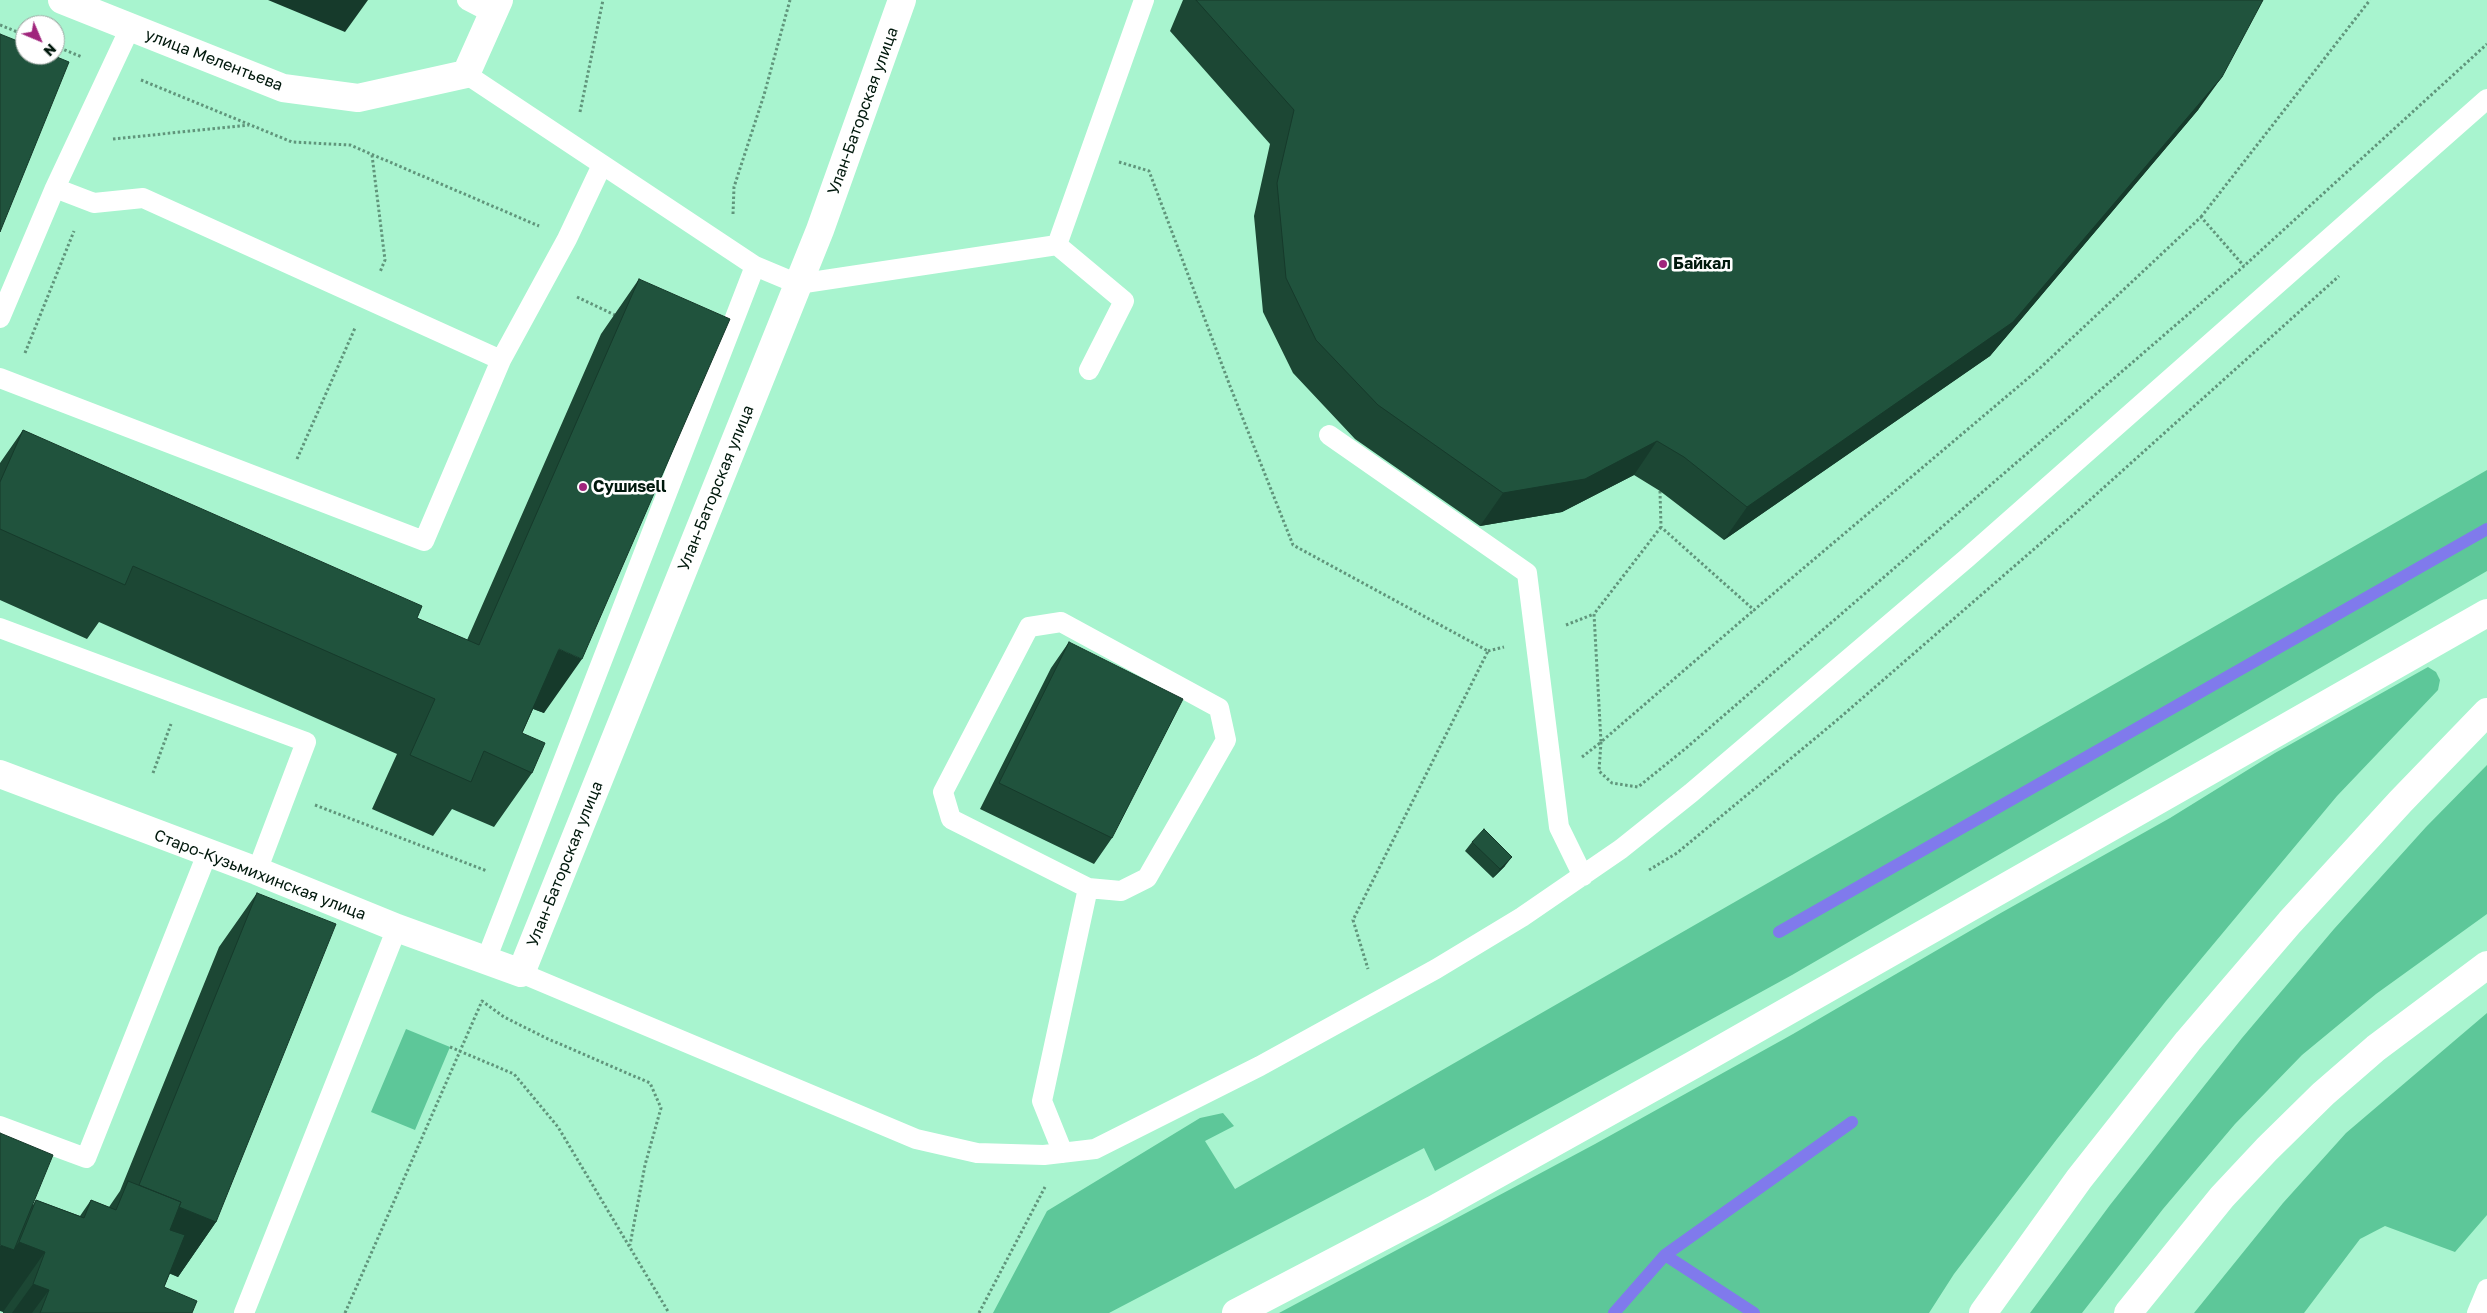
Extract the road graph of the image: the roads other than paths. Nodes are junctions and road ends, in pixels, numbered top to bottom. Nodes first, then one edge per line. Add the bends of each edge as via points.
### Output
1 (62, 0) edge
2 (467, 0) edge
3 (902, 0) edge
4 (1144, 0) edge
5 (497, 7) edge
6 (130, 28) junction
7 (466, 74) junction
8 (2487, 99) edge
9 (602, 165) junction
10 (55, 188) junction
11 (1057, 245) junction
12 (755, 266) junction
13 (798, 284) junction
14 (0, 318) edge
15 (501, 360) junction
16 (1089, 370) dead end
17 (0, 378) edge
18 (1330, 435) dead end
19 (2487, 613) edge
20 (0, 628) edge
21 (2487, 712) edge
22 (0, 774) edge
23 (207, 854) junction
24 (257, 872) junction
25 (1583, 876) junction
26 (1088, 888) junction
27 (397, 928) junction
28 (486, 960) junction
29 (2487, 965) edge
30 (521, 973) junction
31 (0, 1126) edge
32 (1063, 1153) junction
33 (2482, 1299) edge
34 (244, 1313) edge
35 (1236, 1313) edge
36 (1983, 1313) edge
37 (2128, 1313) edge
38 (2465, 1313) edge

1 - 6 main road, улица Мелентьева
2 - 5 lane
3 - 13 main road, Улан-Баторская улица
4 - 11 lane
5 - 7 main road
6 - 7 main road, улица Мелентьева via 283,88 358,98
6 - 10 lane
7 - 9 lane
8 - 25 lane via 1960,564 1691,793
9 - 12 lane
9 - 15 lane via 568,239
10 - 14 lane
10 - 15 lane via 94,203 143,198
11 - 13 lane
11 - 16 lane via 1124,301
12 - 13 lane
12 - 28 lane
13 - 30 main road, Улан-Баторская улица
15 - 17 lane via 424,541
18 - 25 lane via 1527,573 1559,827
19 - 35 main road via 1684,1070 1433,1210
20 - 24 lane via 306,742
21 - 36 main road via 2290,922 2188,1041 2079,1179
22 - 23 main road, Старо-Кузьмихинская улица
23 - 24 main road, Старо-Кузьмихинская улица
23 - 31 lane via 86,1158
24 - 27 main road, Старо-Кузьмихинская улица
25 - 32 lane via 1486,939 1260,1066 1095,1149
26 - 26 lane via 1121,891 1147,878 1226,740 1219,708 1061,622 1029,627 943,792 951,819
26 - 32 lane via 1042,1101
27 - 28 main road, Старо-Кузьмихинская улица
27 - 34 lane
28 - 30 main road, Старо-Кузьмихинская улица
29 - 37 main road via 2376,1048 2267,1148 2222,1196
30 - 32 lane via 916,1140 977,1153
33 - 38 lane

